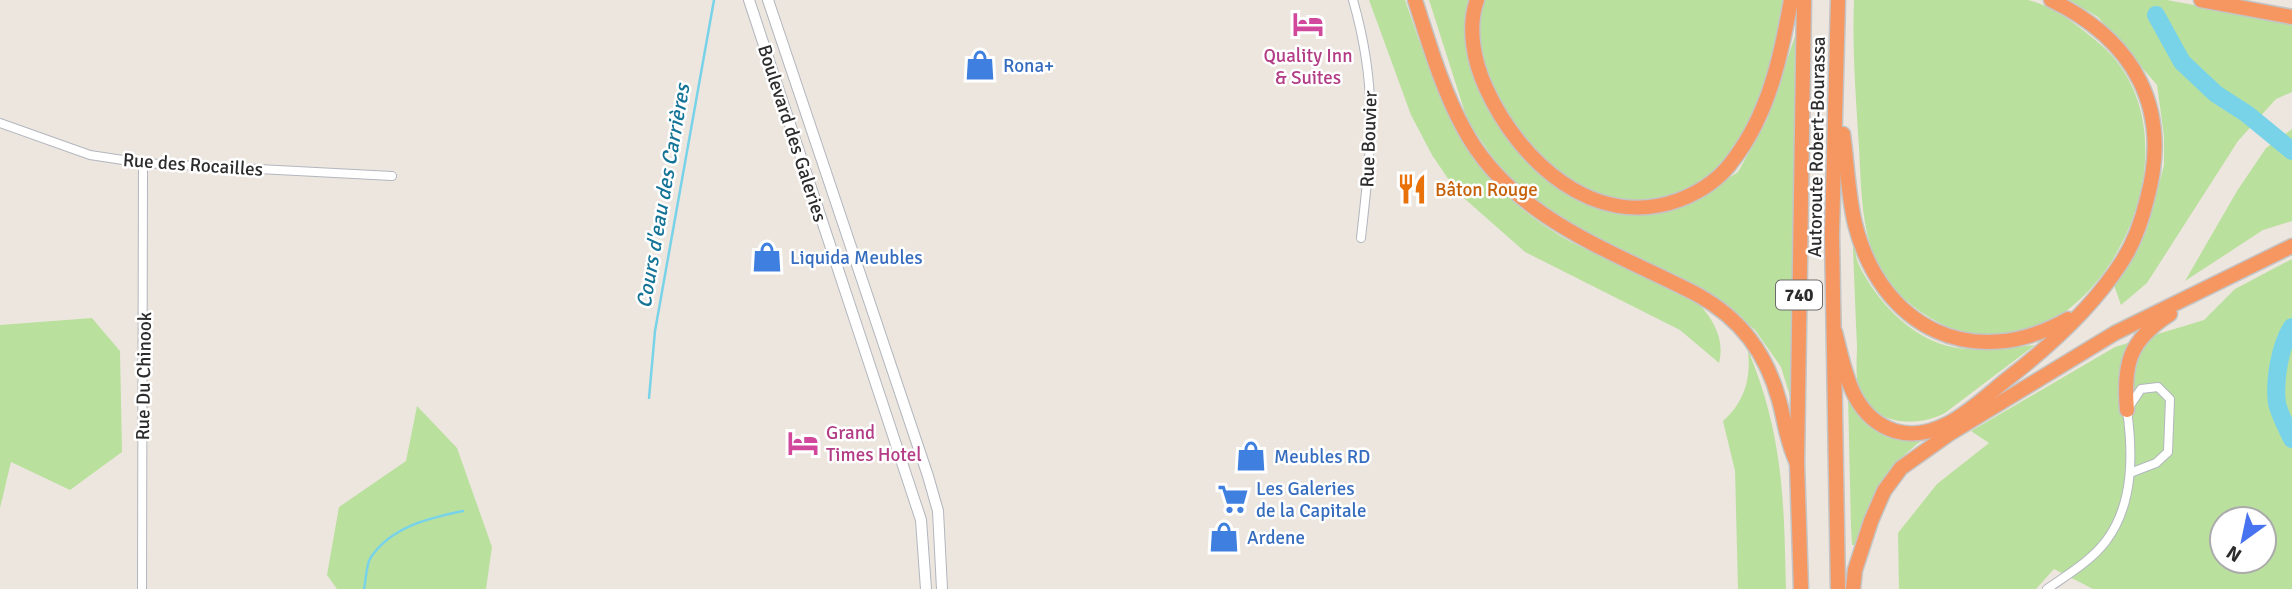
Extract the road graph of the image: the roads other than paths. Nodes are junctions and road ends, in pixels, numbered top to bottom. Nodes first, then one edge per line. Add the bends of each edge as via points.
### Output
1 (750, 0) edge
2 (768, 0) edge
3 (1353, 0) edge
4 (1415, 0) edge
5 (1477, 0) edge
6 (1791, 0) edge
7 (1804, 0) edge
8 (1838, 0) edge
9 (2051, 0) edge
10 (2201, 0) edge
11 (2292, 17) edge
12 (1838, 94) junction
13 (0, 123) edge
14 (143, 163) junction
15 (392, 176) dead end
16 (1361, 238) dead end
17 (2292, 246) edge
18 (2230, 276) junction
19 (2081, 312) junction
20 (1835, 332) junction
21 (2127, 410) junction
22 (1797, 463) junction
23 (2130, 473) junction
24 (142, 589) edge
25 (926, 589) edge
26 (942, 589) edge
27 (1801, 589) edge
28 (1839, 589) edge
29 (1853, 589) edge
30 (2047, 589) edge

1 - 25 street, Boulevard des Galeries via 921,520
2 - 26 street, Boulevard des Galeries via 928,476 938,511
3 - 16 street, Rue Bouvier via 1372,87 1373,136
4 - 22 highway via 1464,129 1493,171 1551,221 1709,301 1746,331 1772,375 1788,445
5 - 6 highway via 1473,30 1481,76 1492,102 1524,148 1578,193 1599,202 1648,208 1690,195 1710,183 1739,153 1772,85
7 - 22 highway, Autoroute Robert-Bourassa / 740
8 - 12 highway, Autoroute Robert-Bourassa / 740
9 - 19 highway via 2071,10 2115,47 2144,84 2156,124 2154,174 2143,214 2123,261
10 - 11 highway
12 - 19 highway via 1855,223 1870,265 1895,302 1933,331 1976,344 2030,338
12 - 20 highway, Autoroute Robert-Bourassa / 740 via 1832,234
13 - 14 street, Rue des Rocailles via 90,155
14 - 15 street, Rue des Rocailles
14 - 24 street, Rue Du Chinook
17 - 18 highway
18 - 21 highway via 2148,329 2129,355
18 - 29 highway via 2115,333 1900,468 1871,521
19 - 20 highway via 2031,361 1978,403 1947,424 1918,433 1885,426 1861,408
20 - 28 highway, Autoroute Robert-Bourassa / 740
21 - 23 street
21 - 23 street via 2134,396 2150,386 2158,387 2169,399 2168,452 2156,463
22 - 27 highway, Autoroute Robert-Bourassa / 740
23 - 30 street via 2125,498 2106,541

